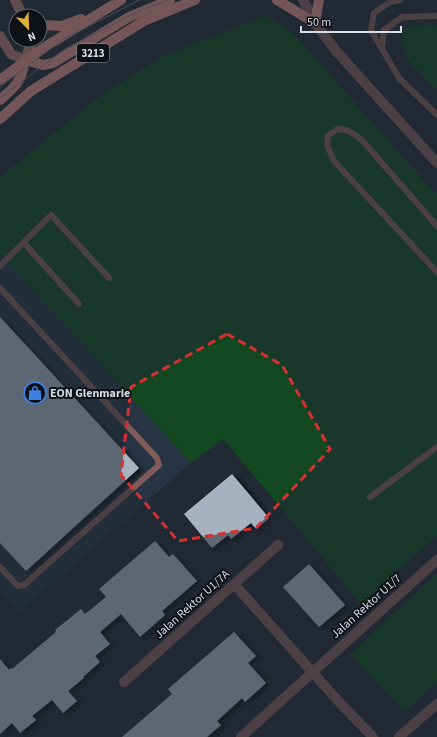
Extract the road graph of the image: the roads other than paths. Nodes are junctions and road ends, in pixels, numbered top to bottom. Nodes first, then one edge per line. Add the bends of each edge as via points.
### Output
1 (121, 0) edge
2 (170, 0) edge
3 (195, 0) edge
4 (277, 0) edge
5 (303, 0) edge
6 (319, 0) edge
7 (400, 0) edge
8 (100, 13) junction
9 (437, 16) edge
10 (315, 23) junction
11 (48, 25) edge
12 (0, 36) edge
13 (29, 48) edge
14 (382, 48) junction
15 (25, 60) junction
16 (0, 80) edge
17 (0, 100) edge
18 (437, 115) edge
19 (0, 119) edge
20 (437, 163) edge
21 (437, 226) edge
22 (24, 243) junction
23 (0, 266) edge
24 (437, 272) edge
25 (109, 278) dead end
26 (0, 289) edge
27 (79, 304) dead end
28 (437, 447) edge
29 (370, 497) dead end
30 (278, 544) dead end
31 (437, 560) edge
32 (0, 566) edge
33 (234, 584) junction
34 (313, 672) junction
35 (124, 682) dead end
36 (437, 704) edge
37 (241, 737) edge
38 (373, 737) edge
39 (399, 737) edge

1 - 8 main road, 3213
2 - 15 main road via 129,17 53,62 43,65
3 - 19 main road, 3213 via 144,21 31,91
4 - 10 main road
5 - 10 street
6 - 10 main road
7 - 14 lane via 390,2 374,13 371,30
8 - 11 main road via 62,26
8 - 15 main road, 3213
9 - 14 lane via 402,17 384,30
10 - 20 street via 337,52
12 - 15 street via 11,54
13 - 15 street
14 - 18 lane via 399,78
15 - 16 main road, 3213
15 - 17 main road via 16,86
21 - 24 lane via 361,139 347,130 337,129 328,136 327,145 334,161
22 - 23 lane
22 - 25 lane via 51,215
22 - 27 lane
26 - 32 lane via 157,458 159,465 24,585 18,586
28 - 29 lane
30 - 33 street, Jalan Rektor U1/7A
31 - 34 street, Jalan Rektor U1/7
33 - 34 street
33 - 35 street, Jalan Rektor U1/7A
34 - 37 street, Jalan Rektor U1/7
34 - 38 street
36 - 39 street

